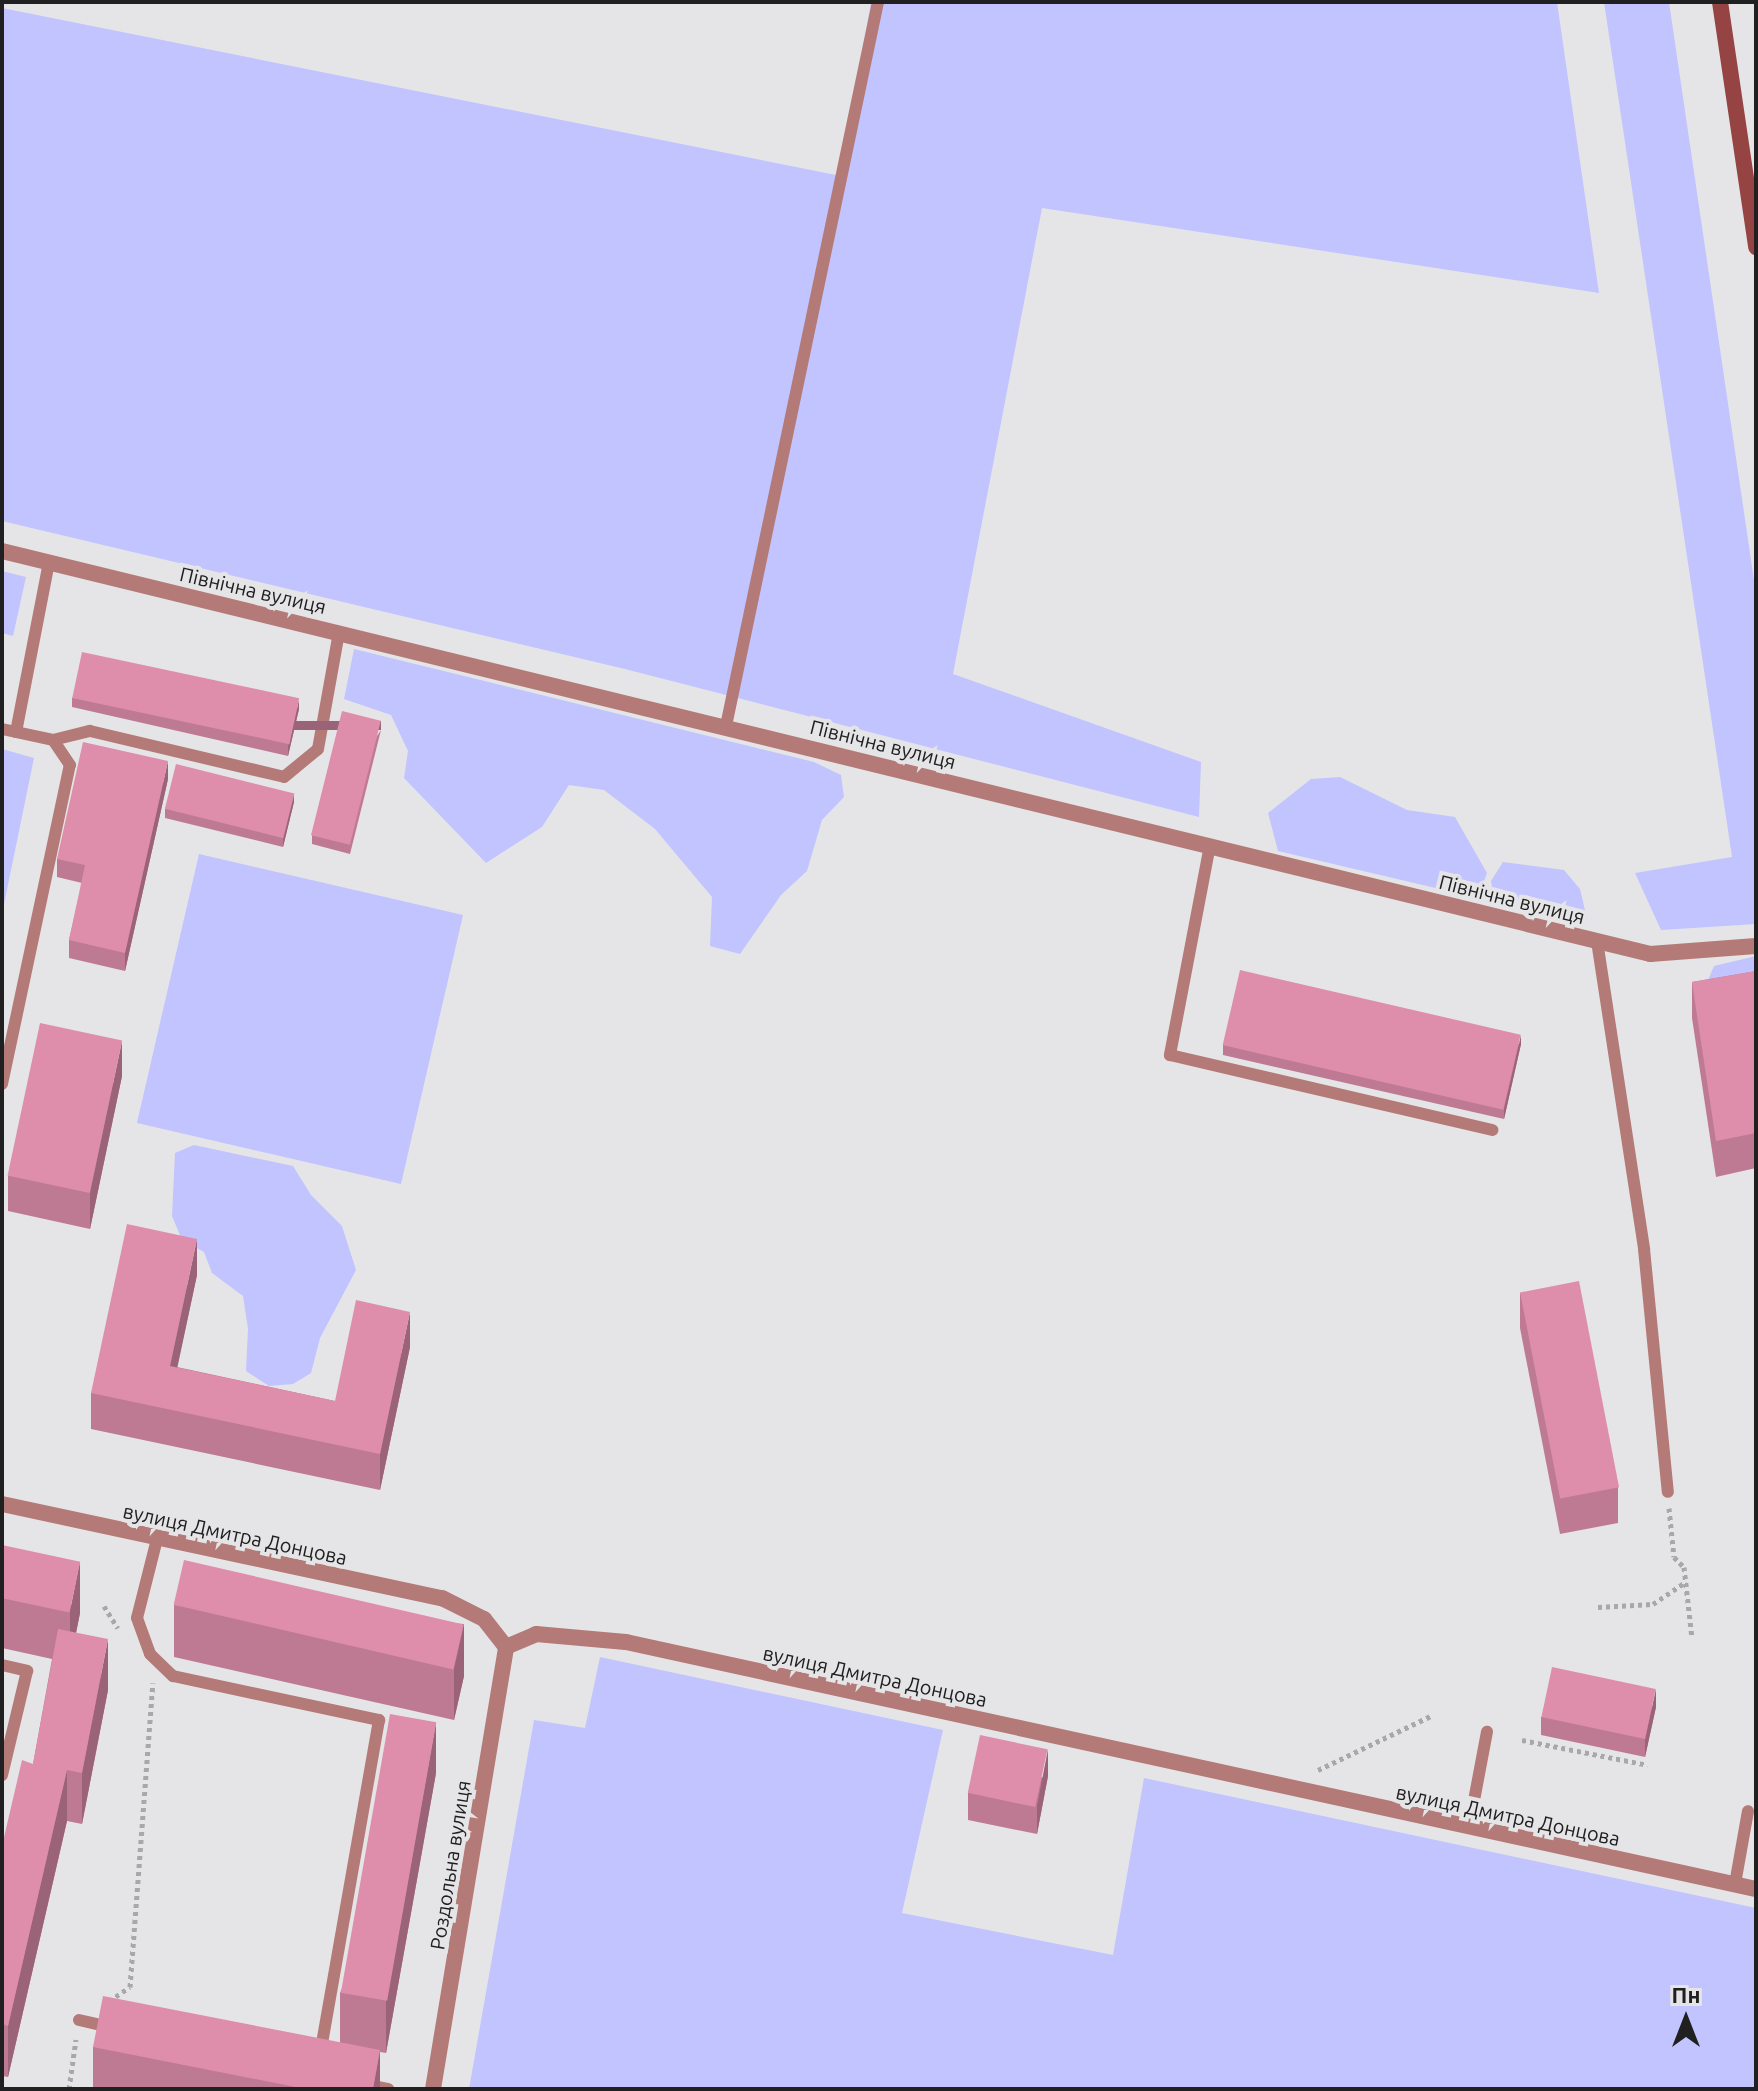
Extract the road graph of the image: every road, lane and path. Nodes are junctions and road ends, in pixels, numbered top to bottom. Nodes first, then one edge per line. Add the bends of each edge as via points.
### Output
1 (878, 2) edge
2 (1720, 2) edge
3 (1756, 247) edge
4 (2, 551) edge
5 (49, 562) junction
6 (339, 632) junction
7 (726, 726) junction
8 (2, 729) edge
9 (16, 732) junction
10 (53, 740) junction
11 (1210, 845) junction
12 (1597, 941) junction
13 (1756, 946) edge
14 (2, 1084) edge
15 (1492, 1130) dead end
16 (1668, 1492) joint
17 (2, 1504) edge
18 (157, 1539) junction
19 (1686, 1582) junction
20 (104, 1606) dead end
21 (1598, 1607) dead end
22 (120, 1631) dead end
23 (1692, 1638) dead end
24 (506, 1647) junction
25 (2, 1665) edge
26 (153, 1679) dead end
27 (1433, 1715) dead end
28 (1487, 1732) dead end
29 (1522, 1740) dead end
30 (1648, 1765) dead end
31 (2, 1775) edge
32 (1285, 1786) junction
33 (1748, 1811) dead end
34 (1469, 1827) junction
35 (1735, 1884) junction
36 (1756, 1889) edge
37 (79, 2020) junction
38 (124, 2030) edge
39 (316, 2075) edge
40 (345, 2081) edge
41 (69, 2089) edge
42 (388, 2089) edge
43 (433, 2089) edge

1 - 7 lane
2 - 3 main road
4 - 5 street, Північна вулиця
5 - 6 street, Північна вулиця
5 - 9 lane
6 - 7 street, Північна вулиця
6 - 10 lane via 318,749 284,777 90,731
7 - 11 street, Північна вулиця
8 - 9 lane
9 - 10 lane
10 - 14 lane via 70,765
11 - 12 street, Північна вулиця
11 - 15 lane via 1170,1055
12 - 13 street, Північна вулиця via 1650,954
12 - 16 lane via 1644,1249
16 - 19 path via 1674,1557 1684,1567
17 - 18 street, вулиця Дмитра Донцова
18 - 24 street, вулиця Дмитра Донцова via 442,1598 484,1619
18 - 39 lane via 137,1618 150,1654 173,1676 379,1720
19 - 21 path via 1653,1604
19 - 23 path
20 - 22 path
24 - 32 street, вулиця Дмитра Донцова via 536,1634 626,1642
24 - 43 street, Роздольна вулиця
25 - 31 lane via 27,1671
26 - 37 path via 130,1987
27 - 32 path
28 - 34 lane
29 - 30 path
32 - 34 street, вулиця Дмитра Донцова
33 - 35 lane
34 - 35 street, вулиця Дмитра Донцова
35 - 36 street, вулиця Дмитра Донцова
37 - 38 lane
37 - 41 path
40 - 42 lane

